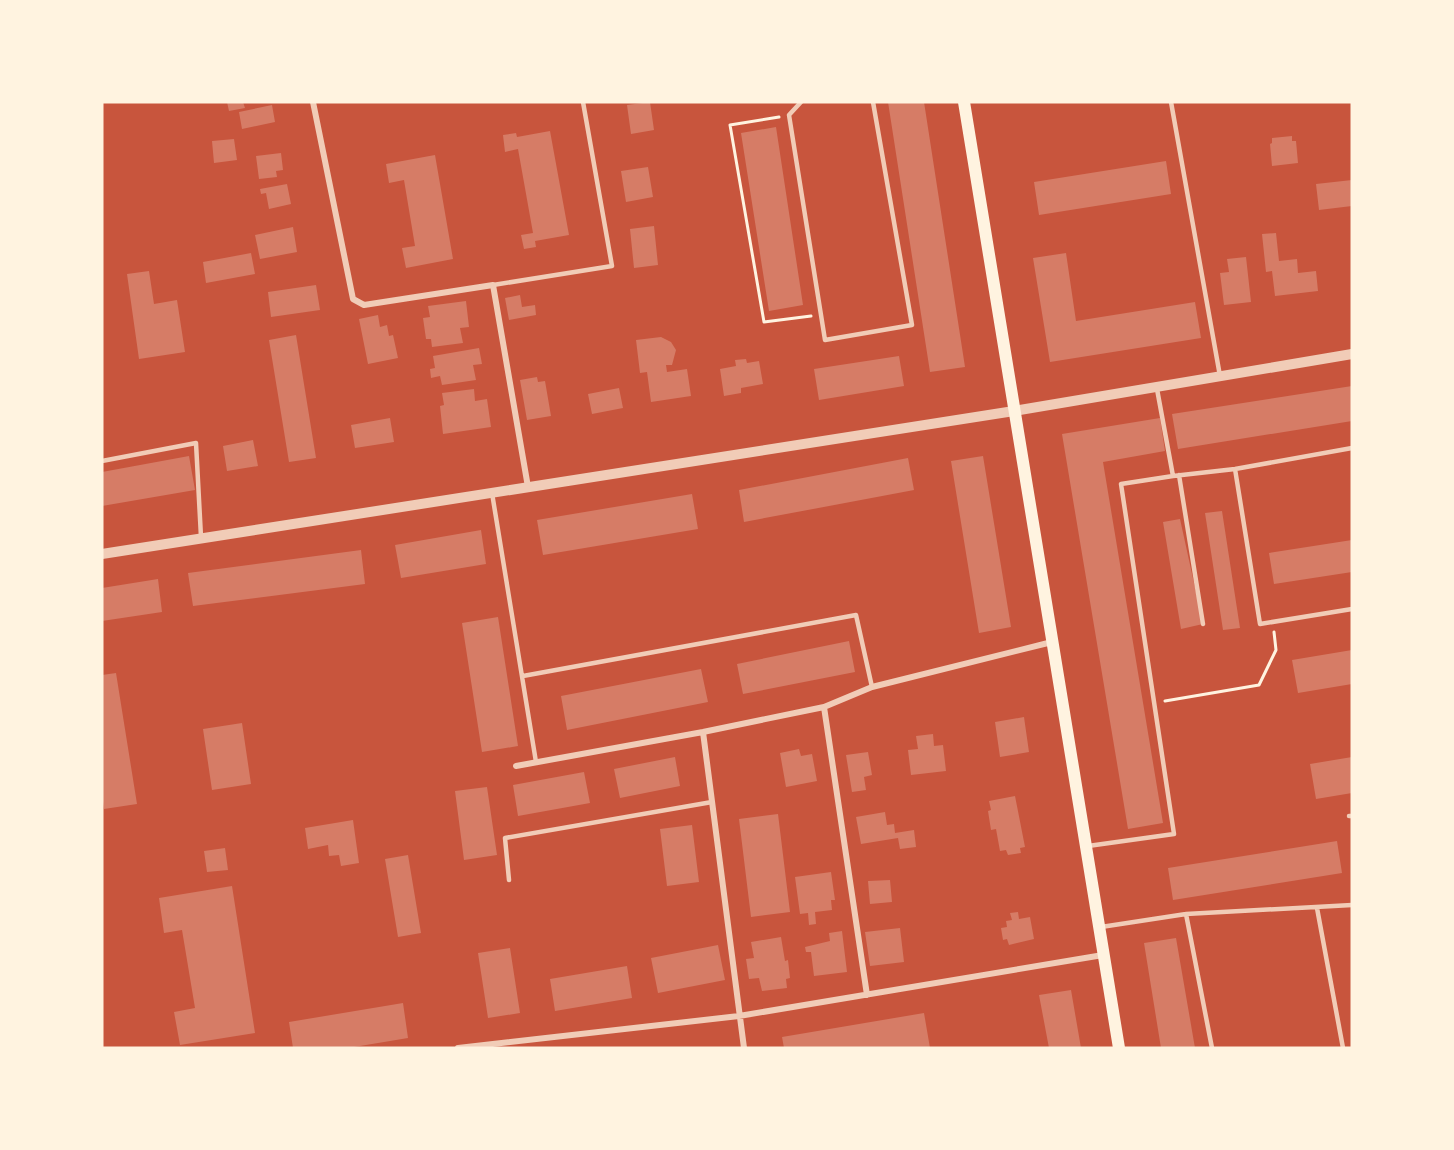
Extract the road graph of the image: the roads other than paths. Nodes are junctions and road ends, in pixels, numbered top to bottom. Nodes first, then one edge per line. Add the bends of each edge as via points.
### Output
1 (313, 102) edge
2 (583, 102) edge
3 (801, 102) edge
4 (873, 102) edge
5 (964, 102) edge
6 (1171, 102) edge
7 (493, 285) junction
8 (1352, 354) edge
9 (1220, 376) junction
10 (1157, 387) junction
11 (1014, 411) junction
12 (1352, 448) edge
13 (102, 461) edge
14 (1235, 469) junction
15 (1179, 475) junction
16 (1173, 476) junction
17 (528, 487) junction
18 (492, 493) junction
19 (201, 537) junction
20 (102, 554) edge
21 (1352, 609) edge
22 (1203, 624) dead end
23 (1052, 642) junction
24 (523, 676) junction
25 (872, 687) junction
26 (824, 707) junction
27 (703, 732) junction
28 (536, 762) junction
29 (516, 766) dead end
30 (712, 802) junction
31 (1085, 846) junction
32 (509, 880) dead end
33 (1352, 905) edge
34 (1317, 908) junction
35 (1186, 914) junction
36 (1099, 927) junction
37 (1103, 955) junction
38 (867, 995) junction
39 (740, 1016) junction
40 (458, 1048) edge
41 (744, 1048) edge
42 (1119, 1048) edge
43 (1212, 1048) edge
44 (1343, 1048) edge

1 - 7 street via 353,299 364,305
2 - 7 lane via 612,266
3 - 4 lane via 789,115 825,340 912,325
5 - 11 main road
6 - 9 lane
7 - 17 street
8 - 9 street
9 - 10 street
10 - 11 street
10 - 16 lane
11 - 17 street
11 - 23 main road
12 - 14 lane
13 - 19 lane via 196,443
14 - 15 lane
14 - 21 lane via 1260,624
15 - 16 lane
15 - 22 lane
16 - 31 lane via 1121,484 1174,834
17 - 18 street
18 - 19 street
18 - 24 lane
19 - 20 street
23 - 25 street
23 - 31 main road
24 - 25 lane via 856,615
24 - 28 lane
25 - 26 street
26 - 27 street
26 - 38 street
27 - 28 street
27 - 30 street
28 - 29 street
30 - 32 lane via 505,837
30 - 39 street
31 - 36 main road
33 - 34 lane
34 - 35 lane
34 - 44 lane
35 - 36 lane
35 - 43 lane
36 - 37 main road
37 - 38 street
37 - 42 main road
38 - 39 street
39 - 40 street
39 - 41 street

